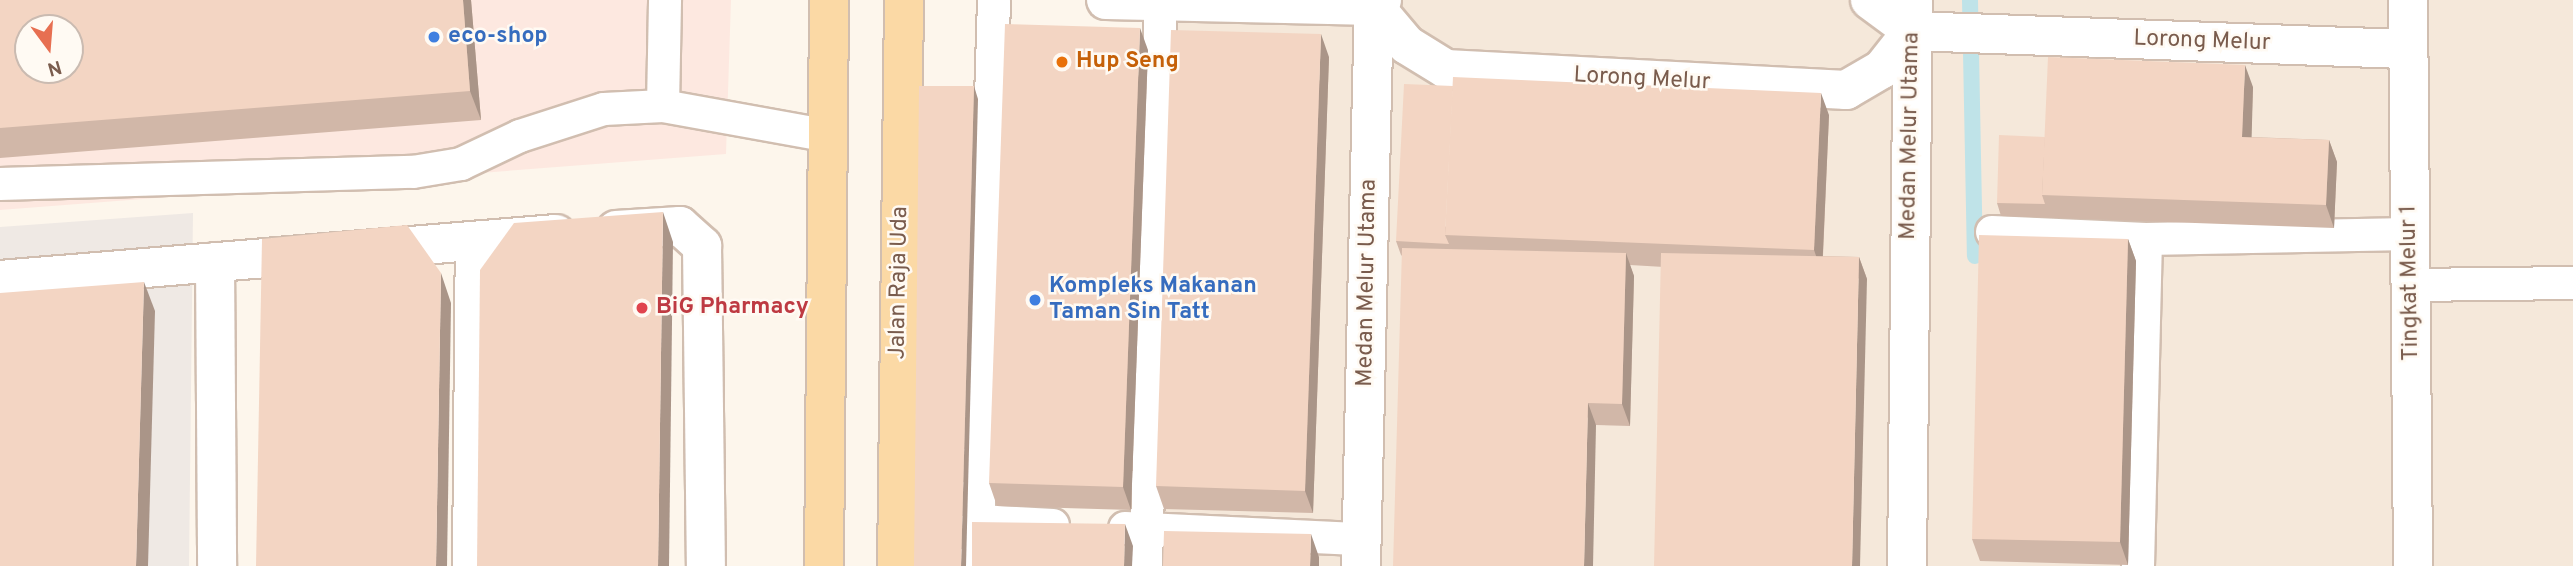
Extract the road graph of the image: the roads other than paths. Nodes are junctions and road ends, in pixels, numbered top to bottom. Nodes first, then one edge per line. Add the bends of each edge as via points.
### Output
1 (665, 0) edge
2 (829, 0) edge
3 (904, 0) edge
4 (994, 0) edge
5 (1106, 0) edge
6 (1870, 0) edge
7 (2408, 0) edge
8 (1161, 1) edge
9 (1377, 2) edge
10 (1924, 21) edge
11 (2408, 49) junction
12 (663, 106) junction
13 (830, 136) junction
14 (0, 184) edge
15 (1992, 232) edge
16 (2410, 234) junction
17 (472, 239) junction
18 (2146, 239) junction
19 (215, 262) junction
20 (0, 280) edge
21 (2573, 283) edge
22 (2411, 285) junction
23 (978, 521) junction
24 (1147, 529) junction
25 (1361, 552) edge
26 (217, 566) edge
27 (469, 566) edge
28 (706, 566) edge
29 (824, 566) edge
30 (897, 566) edge
31 (977, 566) edge
32 (1146, 566) edge
33 (1907, 566) edge
34 (2138, 566) edge
35 (2413, 566) edge

1 - 12 lane
2 - 13 main road
3 - 30 main road, Jalan Raja Uda
4 - 23 lane
5 - 8 street
6 - 10 street
7 - 11 street, Tingkat Melur 1
8 - 9 street
8 - 24 lane
9 - 10 street, Lorong Melur via 1407,46 1446,69 1846,90 1882,69
9 - 25 street, Medan Melur Utama
10 - 11 street, Lorong Melur via 1990,35
10 - 33 street, Medan Melur Utama
11 - 16 street, Tingkat Melur 1
12 - 13 lane
12 - 14 lane via 604,109 520,136 461,164 413,172
13 - 29 main road
15 - 18 lane
16 - 18 lane
16 - 22 street, Tingkat Melur 1
17 - 19 street
17 - 27 lane
17 - 28 street via 680,226 702,246
18 - 34 lane
19 - 20 street
19 - 26 street
21 - 22 lane
22 - 35 street, Tingkat Melur 1
23 - 24 lane
23 - 31 lane
24 - 25 lane
24 - 32 lane

